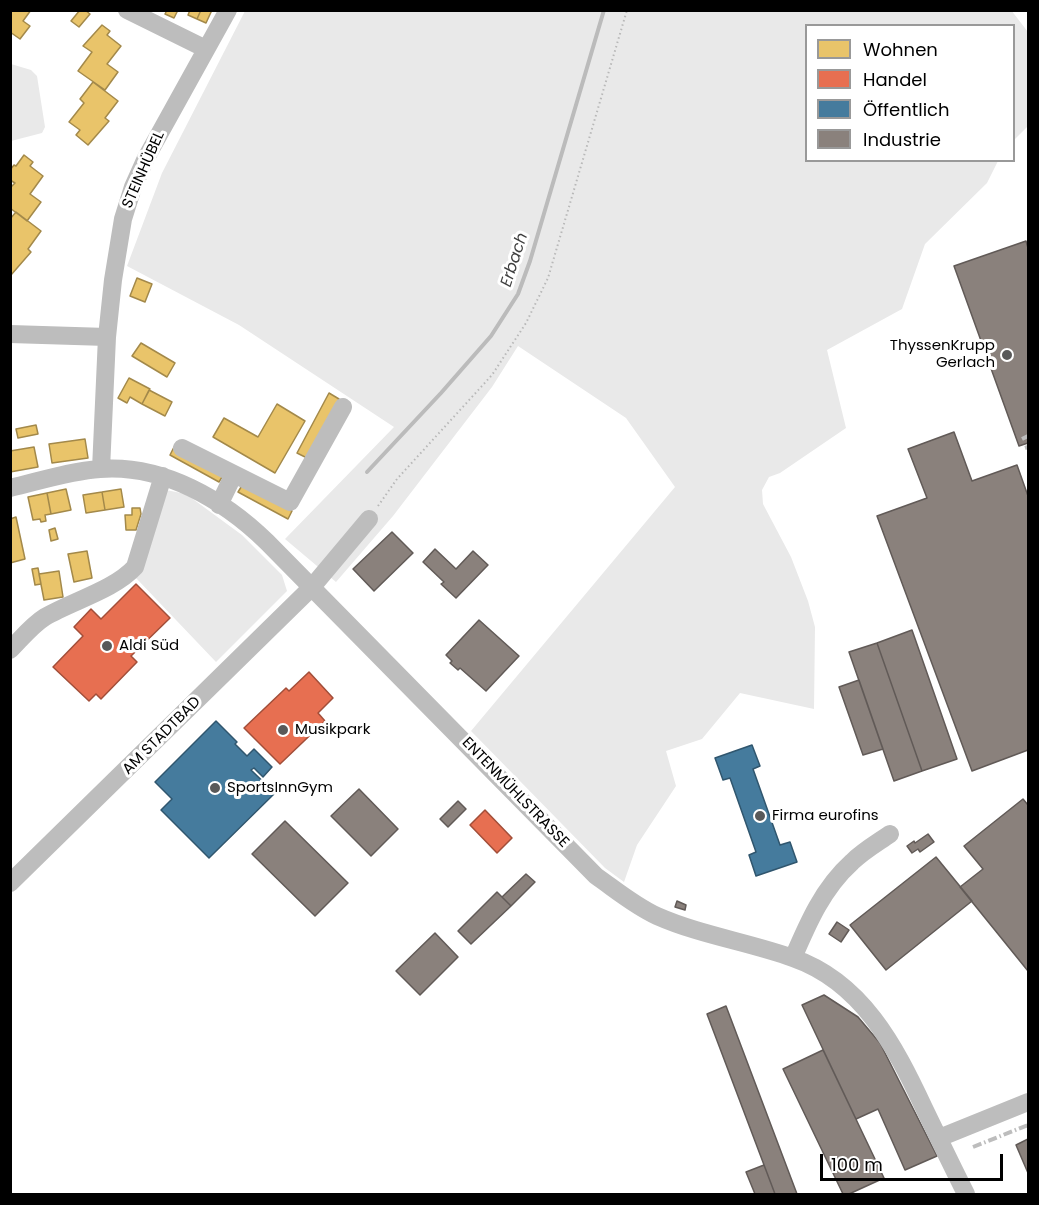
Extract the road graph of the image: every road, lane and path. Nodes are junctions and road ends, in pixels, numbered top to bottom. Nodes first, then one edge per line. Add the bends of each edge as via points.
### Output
1 (127, 10) edge
2 (228, 10) edge
3 (627, 10) edge
4 (206, 49) junction
5 (10, 334) edge
6 (107, 337) junction
7 (343, 407) dead end
8 (182, 448) dead end
9 (101, 469) junction
10 (234, 474) junction
11 (163, 476) junction
12 (10, 488) edge
13 (219, 505) junction
14 (369, 519) joint
15 (312, 587) junction
16 (10, 650) edge
17 (890, 834) dead end
18 (10, 883) edge
19 (793, 958) junction
20 (1029, 1102) edge
21 (939, 1138) junction
22 (966, 1194) edge

1 - 4 street
2 - 4 street, STEINHÜBEL
3 - 14 path via 548,278 526,323 492,375 397,479
4 - 6 street, STEINHÜBEL via 133,187 117,247
5 - 6 street
6 - 9 street, STEINHÜBEL
7 - 10 street via 290,502
8 - 10 street
9 - 11 street, ENTENMÜHLSTRASSE
9 - 12 street, ENTENMÜHLSTRASSE
10 - 13 street
11 - 13 street, ENTENMÜHLSTRASSE
11 - 16 street via 135,567 116,582 42,618
13 - 15 street, ENTENMÜHLSTRASSE via 252,528
14 - 15 street, AM STADTBAD
15 - 18 street, AM STADTBAD
15 - 19 street, ENTENMÜHLSTRASSE via 597,876 656,915
17 - 19 street via 851,862 826,891
19 - 21 street, ENTENMÜHLSTRASSE via 842,985 865,1007 903,1063
20 - 21 street
21 - 22 street, ENTENMÜHLSTRASSE

